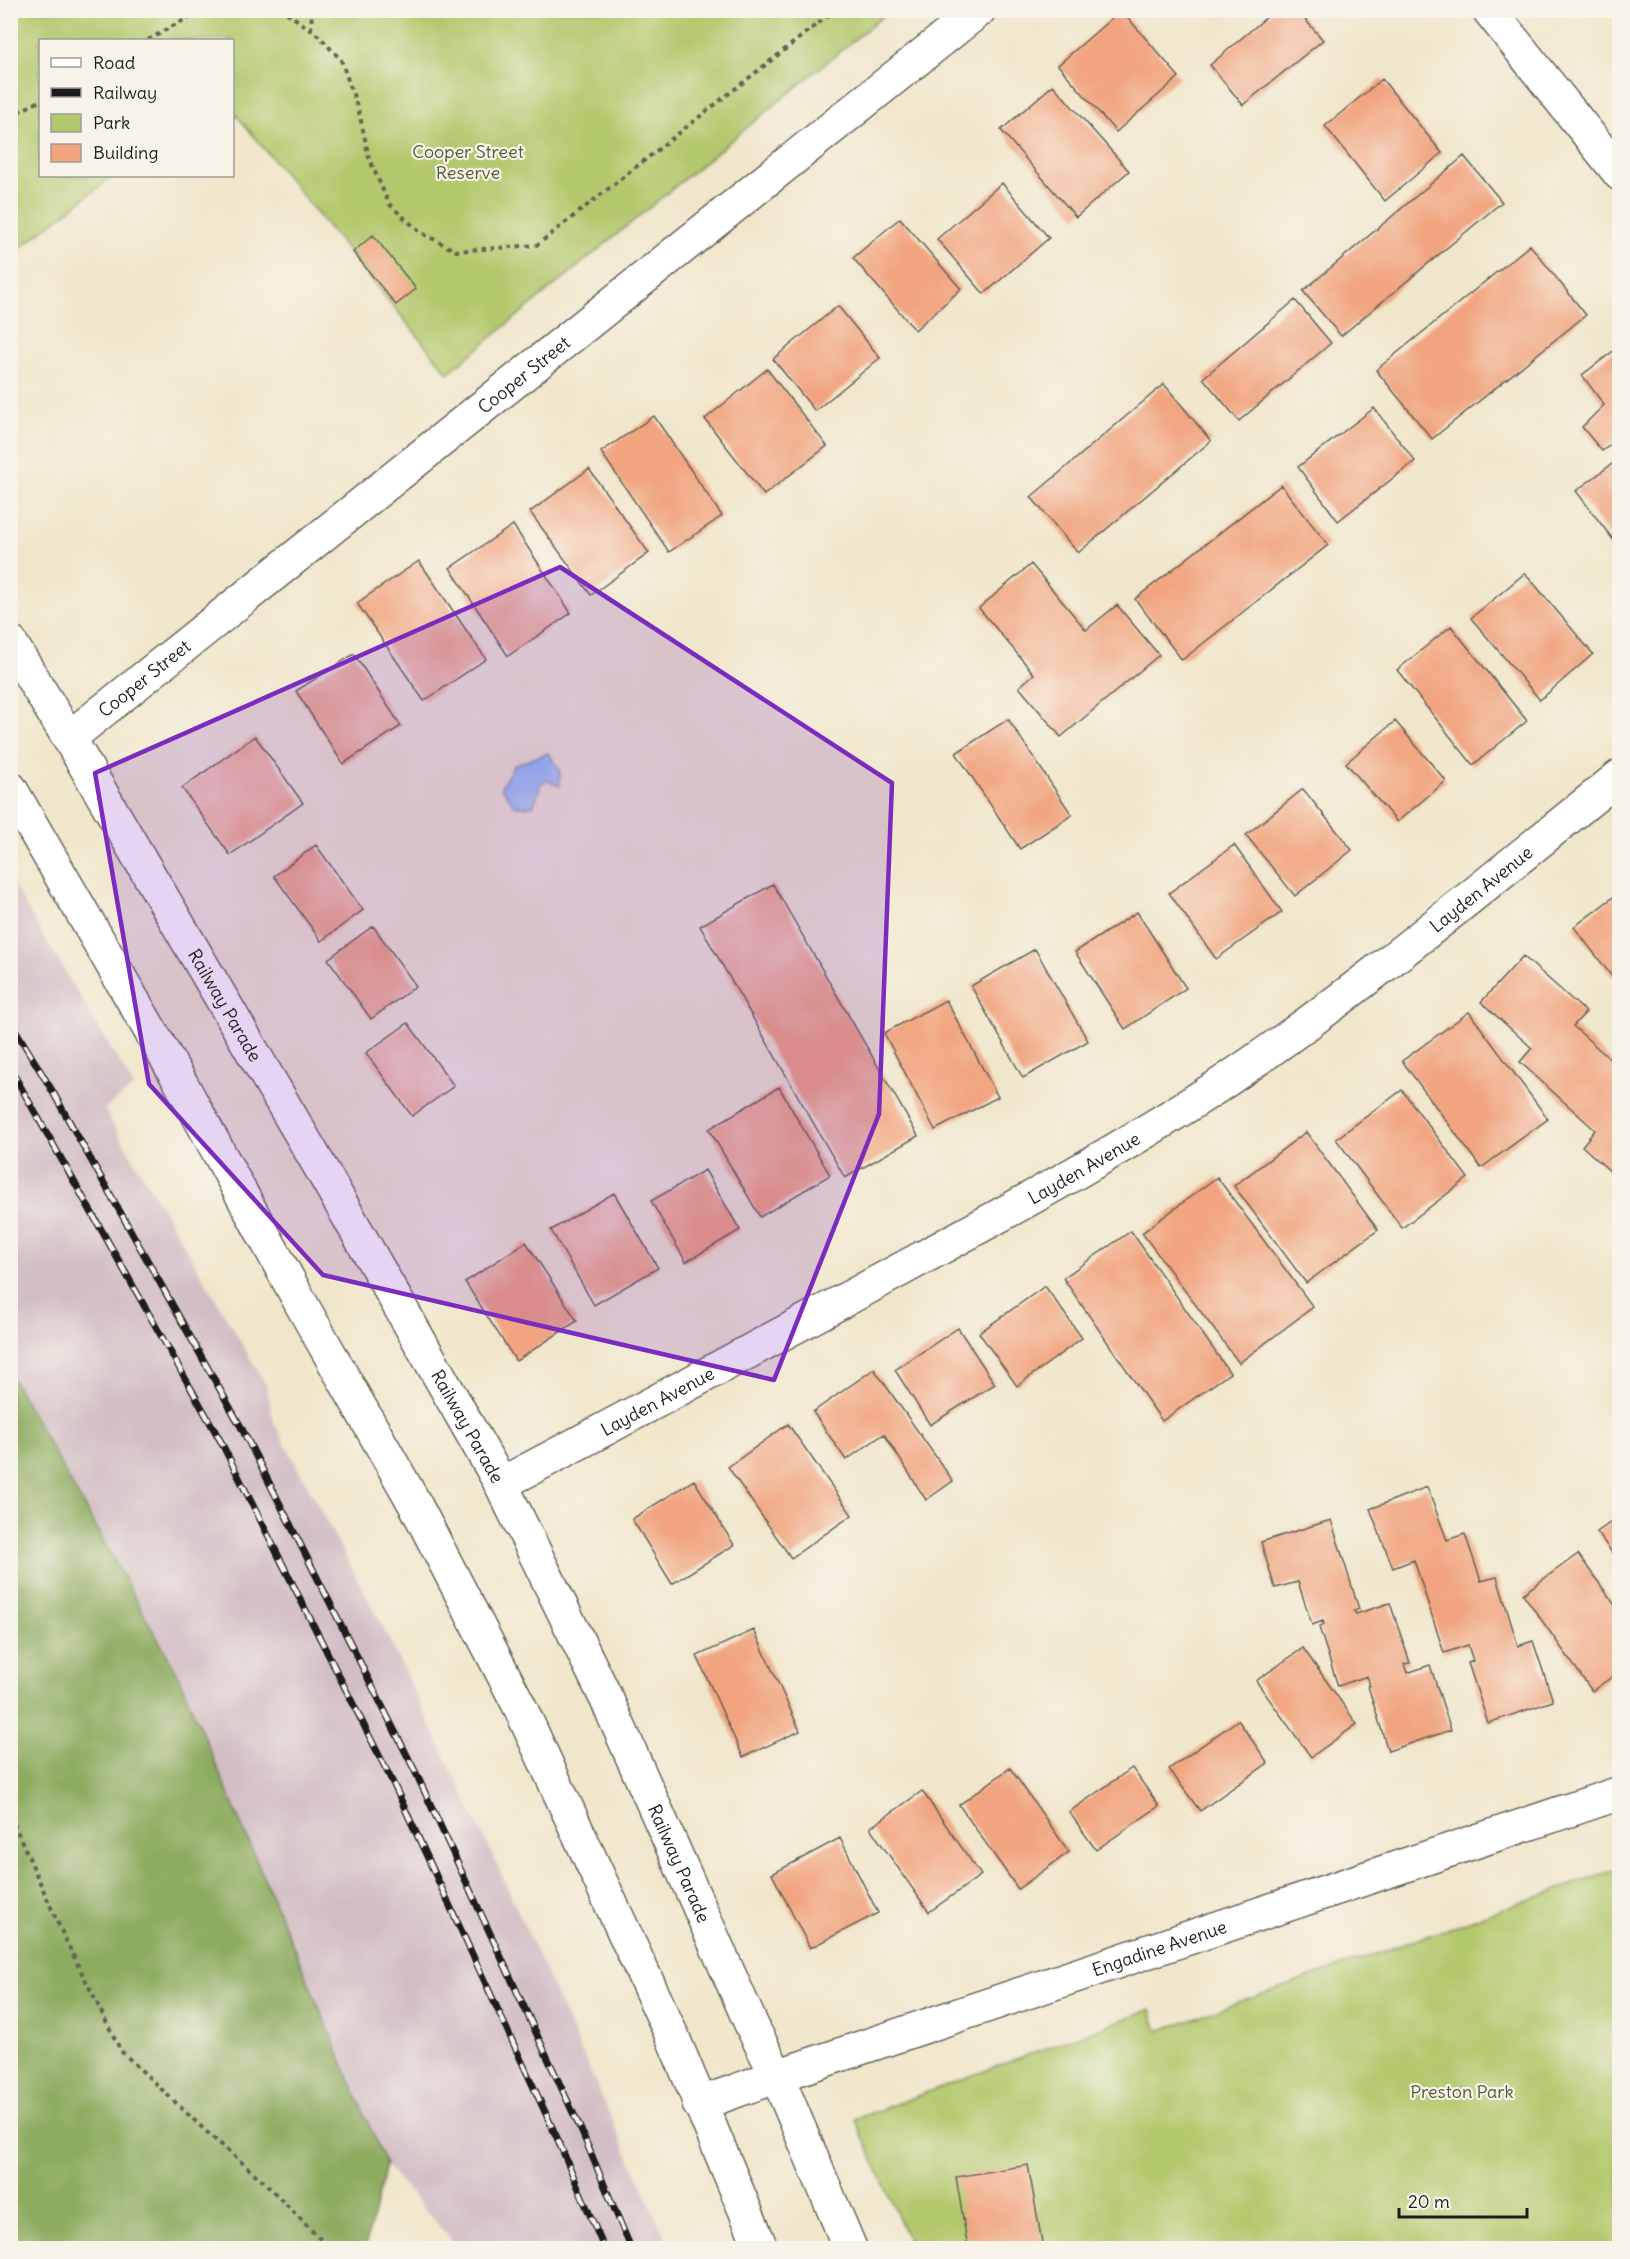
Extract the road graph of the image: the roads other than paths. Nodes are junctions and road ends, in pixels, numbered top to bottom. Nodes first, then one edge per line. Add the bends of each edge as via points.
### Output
1 (979, 10) edge
2 (1489, 10) edge
3 (1620, 174) edge
4 (10, 642) edge
5 (69, 738) junction
6 (1620, 776) edge
7 (10, 788) edge
8 (501, 1484) junction
9 (1620, 1793) edge
10 (777, 2076) junction
11 (699, 2104) junction
12 (761, 2248) edge
13 (850, 2248) edge

1 - 5 main road, Cooper Street
2 - 3 main road
4 - 5 main road, Railway Parade
5 - 8 main road, Railway Parade
6 - 8 main road, Layden Avenue via 1399,953 1217,1086 982,1226
7 - 11 main road via 182,1085 427,1527 520,1707 668,2027
8 - 10 main road, Railway Parade via 606,1700
9 - 10 main road, Engadine Avenue
10 - 11 main road, Engadine Avenue
10 - 13 main road, Railway Parade
11 - 12 main road

